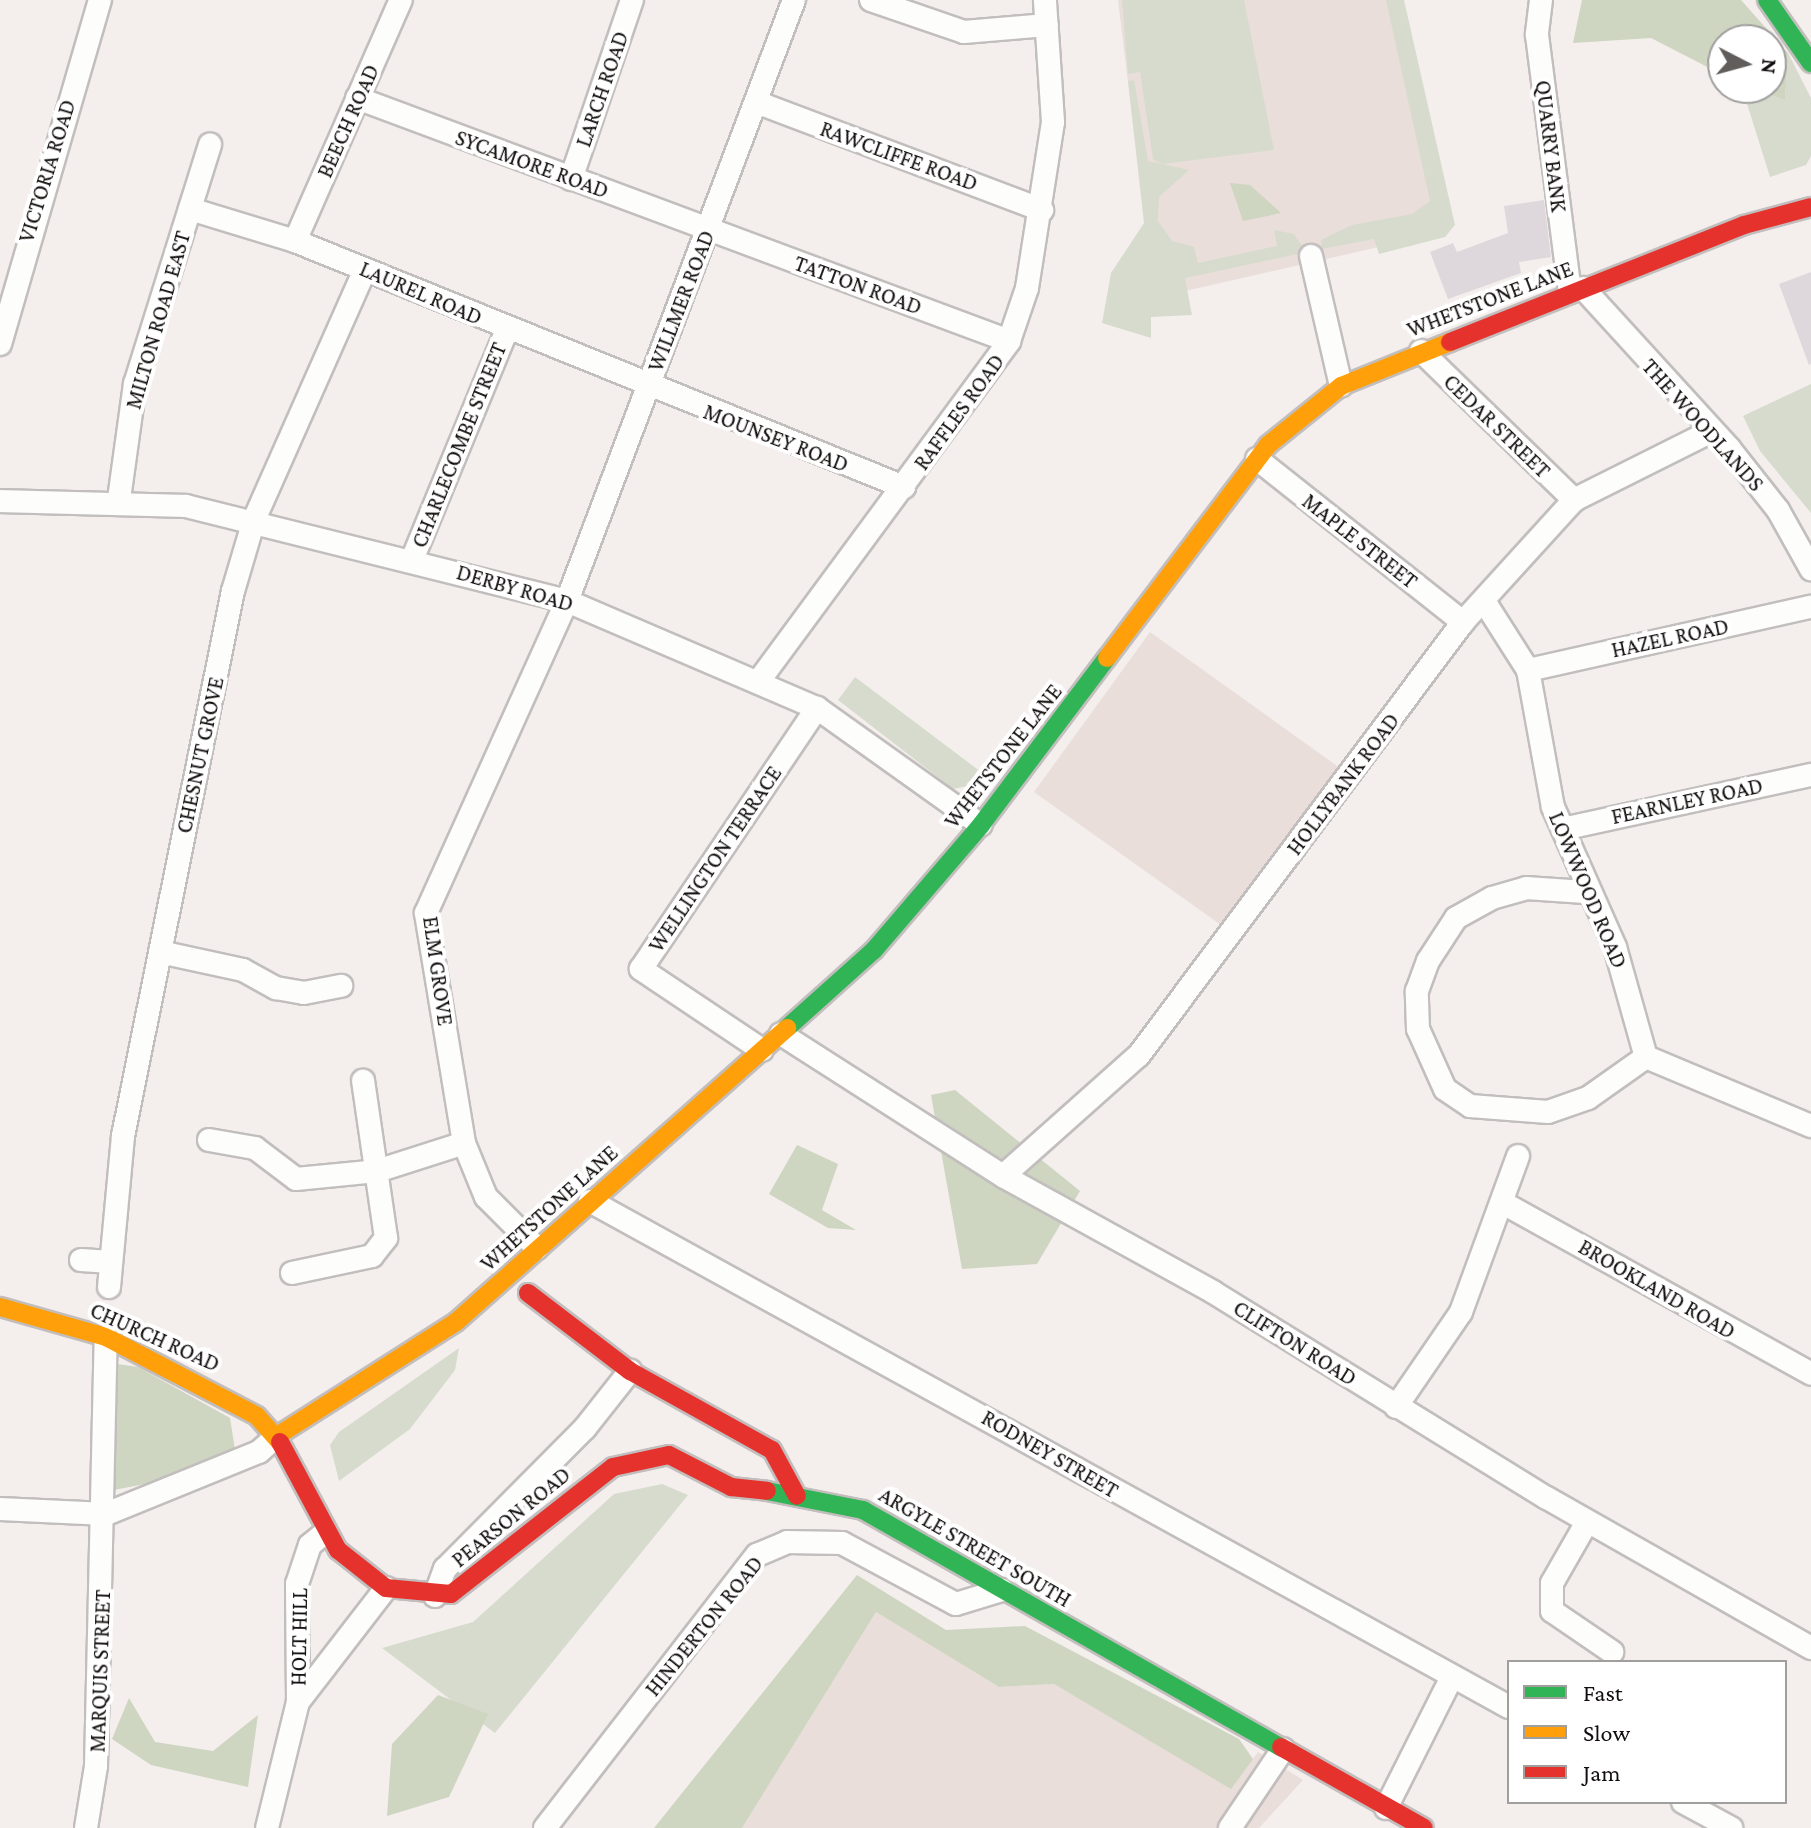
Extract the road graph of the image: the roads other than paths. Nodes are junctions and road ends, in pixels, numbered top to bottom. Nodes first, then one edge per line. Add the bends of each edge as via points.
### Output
1 (100, 0) edge
2 (401, 0) edge
3 (632, 0) edge
4 (794, 0) edge
5 (871, 0) edge
6 (1045, 0) edge
7 (1541, 0) edge
8 (1767, 0) edge
9 (1047, 25) junction
10 (1811, 63) edge
11 (357, 98) junction
12 (756, 102) junction
13 (210, 144) dead end
14 (571, 179) junction
15 (1811, 184) edge
16 (1811, 207) edge
17 (190, 209) junction
18 (1042, 210) junction
19 (1773, 217) junction
20 (708, 229) junction
21 (295, 241) junction
22 (1311, 256) dead end
23 (365, 269) junction
24 (1576, 290) junction
25 (507, 330) junction
26 (1009, 341) junction
27 (0, 344) edge
28 (1421, 351) junction
29 (1341, 386) junction
30 (648, 388) junction
31 (1712, 431) junction
32 (1257, 459) junction
33 (904, 487) junction
34 (119, 499) junction
35 (1574, 500) junction
36 (0, 501) edge
37 (254, 520) junction
38 (412, 560) junction
39 (1811, 569) edge
40 (567, 601) junction
41 (1484, 601) junction
42 (1811, 607) edge
43 (1463, 622) junction
44 (1528, 670) junction
45 (758, 682) junction
46 (817, 708) junction
47 (1811, 775) edge
48 (981, 825) junction
49 (1563, 829) junction
50 (1585, 892) junction
51 (160, 952) junction
52 (341, 986) dead end
53 (781, 1034) junction
54 (762, 1050) junction
55 (1646, 1057) junction
56 (363, 1081) dead end
57 (1811, 1126) edge
58 (209, 1140) dead end
59 (464, 1143) junction
60 (1518, 1156) dead end
61 (377, 1171) junction
62 (1003, 1176) junction
63 (590, 1201) junction
64 (1503, 1203) junction
65 (537, 1248) junction
66 (81, 1260) dead end
67 (111, 1262) junction
68 (292, 1273) dead end
69 (109, 1287) dead end
70 (528, 1293) dead end
71 (0, 1307) edge
72 (106, 1337) junction
73 (630, 1371) junction
74 (1811, 1374) edge
75 (1396, 1407) junction
76 (277, 1436) junction
77 (797, 1496) junction
78 (0, 1509) edge
79 (106, 1514) junction
80 (1587, 1522) junction
81 (325, 1533) junction
82 (386, 1588) junction
83 (1002, 1590) junction
84 (435, 1596) junction
85 (1811, 1648) edge
86 (1612, 1652) dead end
87 (1452, 1677) junction
88 (298, 1702) junction
89 (1507, 1706) edge
90 (1283, 1749) junction
91 (1687, 1804) edge
92 (1386, 1808) junction
93 (86, 1828) edge
94 (267, 1828) edge
95 (545, 1828) edge
96 (1230, 1828) edge
97 (1424, 1828) edge
98 (1731, 1828) edge

1 - 27 street, VICTORIA ROAD
2 - 11 street, BEECH ROAD
3 - 14 street, LARCH ROAD
4 - 12 street, WILLMER ROAD
5 - 9 street via 964,32
6 - 9 street, RAFFLES ROAD
7 - 24 street, QUARRY BANK via 1537,35
8 - 10 main road
9 - 18 street, RAFFLES ROAD via 1053,122
11 - 14 street, SYCAMORE ROAD
11 - 21 street, BEECH ROAD
12 - 18 street, RAWCLIFFE ROAD
12 - 20 street, WILLMER ROAD
13 - 17 street, MILTON ROAD EAST
14 - 20 street, SYCAMORE ROAD
15 - 19 main road
16 - 19 main road, WHETSTONE LANE
17 - 21 street, LAUREL ROAD
17 - 34 street, MILTON ROAD EAST via 135,384
18 - 26 street, RAFFLES ROAD
19 - 24 main road, WHETSTONE LANE
20 - 26 street, TATTON ROAD
20 - 30 street, WILLMER ROAD
21 - 23 street, LAUREL ROAD
22 - 29 street
23 - 25 street, LAUREL ROAD
23 - 37 street, CHESNUT GROVE
24 - 28 main road, WHETSTONE LANE
24 - 31 street, THE WOODLANDS
25 - 30 street, LAUREL ROAD
25 - 38 street, CHARLECOMBE STREET
26 - 33 street, RAFFLES ROAD
28 - 29 main road, WHETSTONE LANE
28 - 35 street, CEDAR STREET
29 - 32 main road, WHETSTONE LANE
30 - 33 street, MOUNSEY ROAD
30 - 40 street, WILLMER ROAD
31 - 35 street, HOLLYBANK ROAD
31 - 39 street, THE WOODLANDS via 1778,510
32 - 43 street, MAPLE STREET
32 - 48 main road, WHETSTONE LANE
33 - 45 street, RAFFLES ROAD
34 - 36 street, DERBY ROAD
34 - 37 street, DERBY ROAD
35 - 41 street, HOLLYBANK ROAD
37 - 38 street, DERBY ROAD
37 - 51 street, CHESNUT GROVE
38 - 40 street, DERBY ROAD
40 - 45 street, DERBY ROAD
40 - 59 street, ELM GROVE via 426,913
41 - 43 street, HOLLYBANK ROAD
41 - 44 street, LOWWOOD ROAD
42 - 44 street, HAZEL ROAD
43 - 62 street, HOLLYBANK ROAD via 1139,1055
44 - 49 street, LOWWOOD ROAD via 1547,782
45 - 46 street, DERBY ROAD
46 - 48 street, DERBY ROAD
46 - 54 street, WELLINGTON TERRACE via 641,969
47 - 49 street, FEARNLEY ROAD
48 - 53 main road, WHETSTONE LANE via 874,950
49 - 50 street, LOWWOOD ROAD
50 - 55 street, LOWWOOD ROAD via 1615,947
50 - 55 street via 1526,888 1456,918 1417,991 1418,1029 1445,1089 1470,1106 1526,1115 1588,1098
51 - 52 street via 243,970 276,988
51 - 67 street, CHESNUT GROVE via 123,1136
53 - 54 main road, WHETSTONE LANE
53 - 62 street, CLIFTON ROAD
54 - 63 main road, WHETSTONE LANE
55 - 57 street
56 - 61 street
58 - 61 street via 255,1148 296,1179
59 - 61 street
59 - 65 street, ELM GROVE via 486,1197
60 - 64 street
61 - 68 street via 386,1238 372,1256
62 - 75 street, CLIFTON ROAD via 1213,1292
63 - 65 main road, WHETSTONE LANE
63 - 87 street, RODNEY STREET
64 - 74 street, BROOKLAND ROAD
64 - 75 street via 1461,1312
65 - 76 main road, WHETSTONE LANE via 456,1322
66 - 67 street
67 - 69 street, CHESNUT GROVE
70 - 73 main road
71 - 72 main road, CHURCH ROAD
72 - 76 main road, CHURCH ROAD via 228,1396
72 - 79 street, MARQUIS STREET
73 - 77 main road via 772,1450
73 - 84 street via 585,1428 445,1569
75 - 80 street, CLIFTON ROAD
76 - 79 street via 259,1452
76 - 81 main road
77 - 83 main road, ARGYLE STREET SOUTH via 845,1501
77 - 84 main road, PEARSON ROAD via 731,1487 669,1455 641,1457 573,1496 478,1579
78 - 79 street
79 - 93 street, MARQUIS STREET via 96,1766
80 - 85 street, CLIFTON ROAD
80 - 86 street via 1552,1583 1552,1611
81 - 82 main road via 353,1567
81 - 88 street, HOLT HILL via 310,1545 297,1584
82 - 84 main road
82 - 88 street, HOLT HILL
83 - 90 main road, ARGYLE STREET SOUTH
83 - 95 street, HINDERTON ROAD via 956,1604 842,1543 787,1542 757,1555
87 - 89 street, RODNEY STREET
87 - 92 street
88 - 94 street, HOLT HILL
90 - 92 main road, ARGYLE STREET SOUTH
90 - 96 street
91 - 98 street
92 - 97 main road, ARGYLE STREET SOUTH

